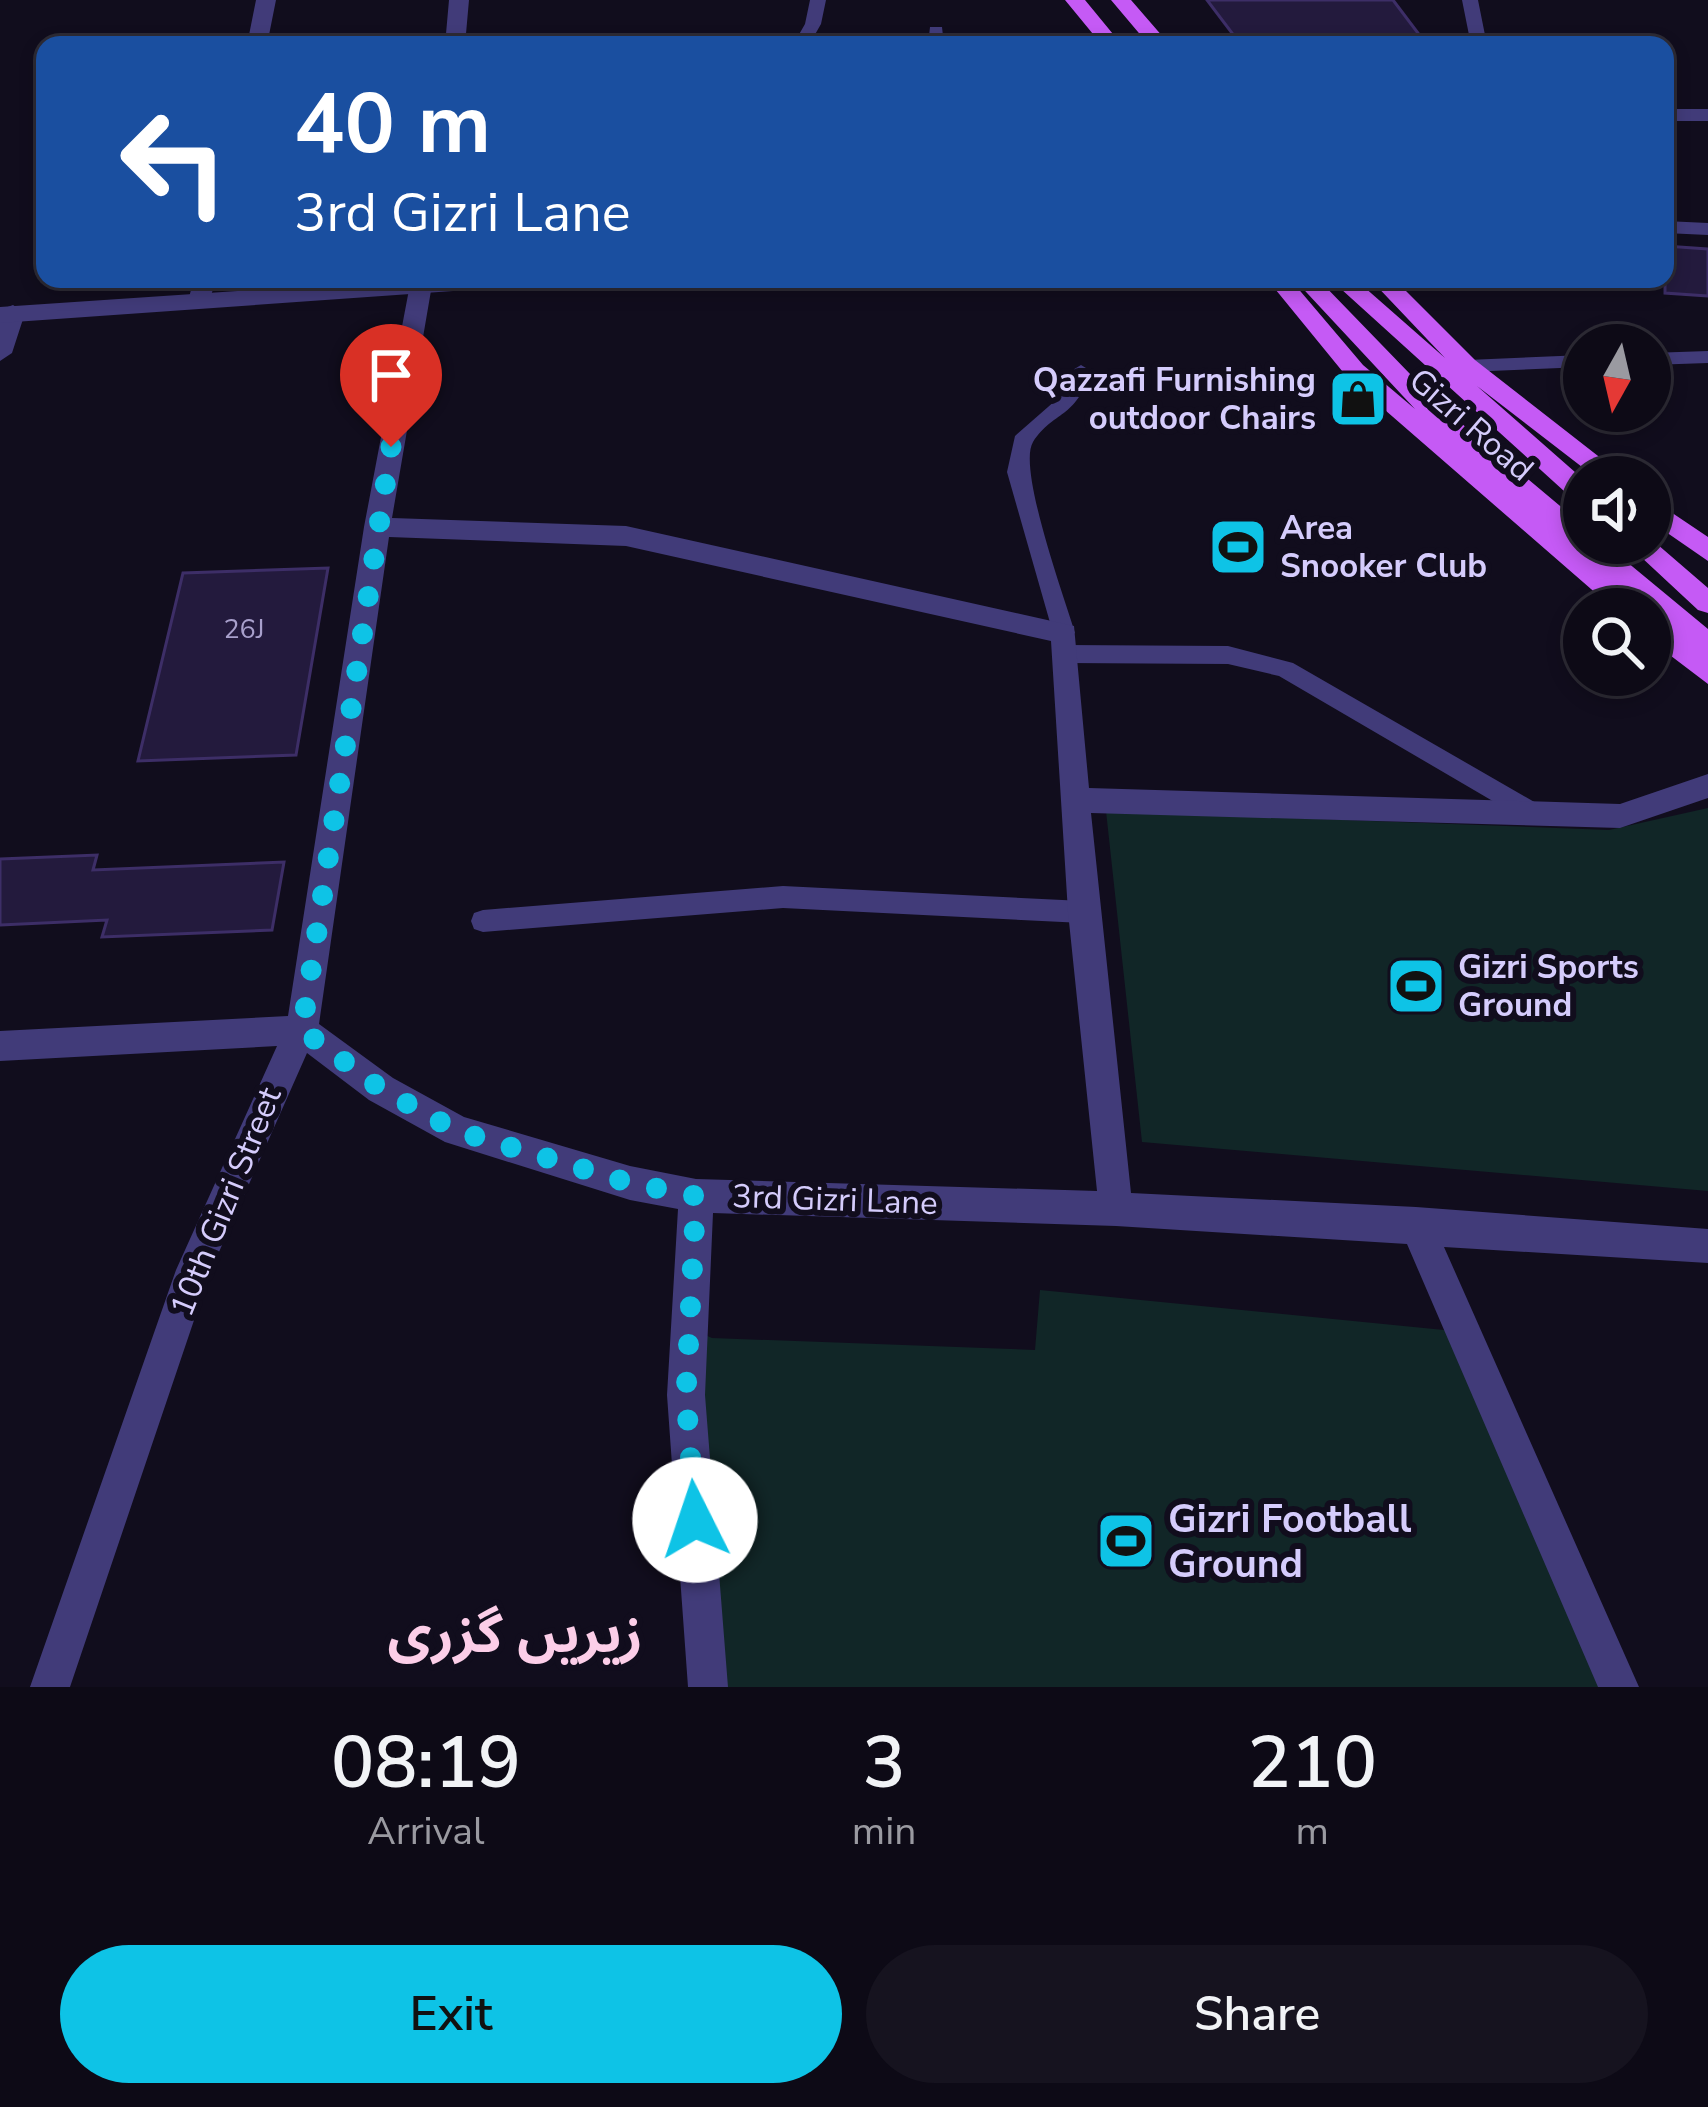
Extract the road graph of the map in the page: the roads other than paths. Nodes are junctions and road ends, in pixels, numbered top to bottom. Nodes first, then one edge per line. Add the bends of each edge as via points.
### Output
1 (266, 0) edge
2 (460, 0) edge
3 (818, 0) edge
4 (1058, 0) edge
5 (1076, 0) edge
6 (1101, 0) edge
7 (1121, 0) edge
8 (1470, 0) edge
9 (258, 36) edge
10 (455, 36) edge
11 (807, 36) edge
12 (1085, 36) edge
13 (1105, 36) edge
14 (1131, 36) edge
15 (1152, 36) edge
16 (1477, 36) edge
17 (1674, 115) edge
18 (1708, 115) edge
19 (1674, 227) edge
20 (1708, 229) edge
21 (265, 288) edge
22 (420, 288) edge
23 (1285, 288) edge
24 (1315, 288) edge
25 (1351, 288) edge
26 (1390, 288) edge
27 (202, 290) edge
28 (6, 314) edge
29 (0, 352) edge
30 (1708, 357) edge
31 (1671, 358) edge
32 (1563, 363) edge
33 (1467, 366) junction
34 (1081, 370) dead end
35 (1585, 456) edge
36 (1563, 475) edge
37 (1563, 523) edge
38 (1671, 523) edge
39 (376, 527) junction
40 (1708, 551) edge
41 (1612, 564) edge
42 (1663, 564) edge
43 (1607, 588) edge
44 (1708, 603) edge
45 (1671, 642) edge
46 (1064, 644) junction
47 (1708, 645) edge
48 (1708, 673) edge
49 (1708, 786) edge
50 (1076, 800) junction
51 (1535, 814) junction
52 (1083, 912) junction
53 (483, 921) dead end
54 (302, 1030) junction
55 (0, 1046) edge
56 (696, 1196) junction
57 (1116, 1209) junction
58 (1416, 1224) junction
59 (1708, 1246) edge
60 (50, 1687) edge
61 (708, 1687) edge
62 (1619, 1687) edge

1 - 9 street
2 - 10 street
3 - 11 lane
4 - 12 main road
5 - 13 main road
6 - 14 main road
7 - 15 main road
8 - 16 lane
17 - 18 street
19 - 20 lane
21 - 27 street
22 - 39 street, 10th Gizri Street
23 - 43 main road, Gizri Road via 1354,371
24 - 37 main road via 1434,414
25 - 36 main road
26 - 33 main road, Gizri Road
27 - 28 street
28 - 29 street
30 - 31 lane
32 - 33 lane
33 - 35 main road, Gizri Road
34 - 46 lane via 1073,396 1022,441 1017,472
38 - 40 main road
39 - 46 street via 626,536
39 - 54 street, 10th Gizri Street
41 - 47 main road
42 - 44 main road
45 - 48 main road
46 - 50 street
46 - 51 lane via 1228,655 1285,670
49 - 51 street via 1620,816
50 - 51 street
50 - 52 street
52 - 53 lane via 783,897
52 - 57 street
54 - 55 street
54 - 56 street, 3rd Gizri Lane via 381,1089 457,1131
54 - 60 street, 10th Gizri Street via 266,1098 158,1370
56 - 57 street, 3rd Gizri Lane
56 - 61 street via 686,1395
57 - 58 street, 3rd Gizri Lane
58 - 59 street, 3rd Gizri Lane
58 - 62 street

